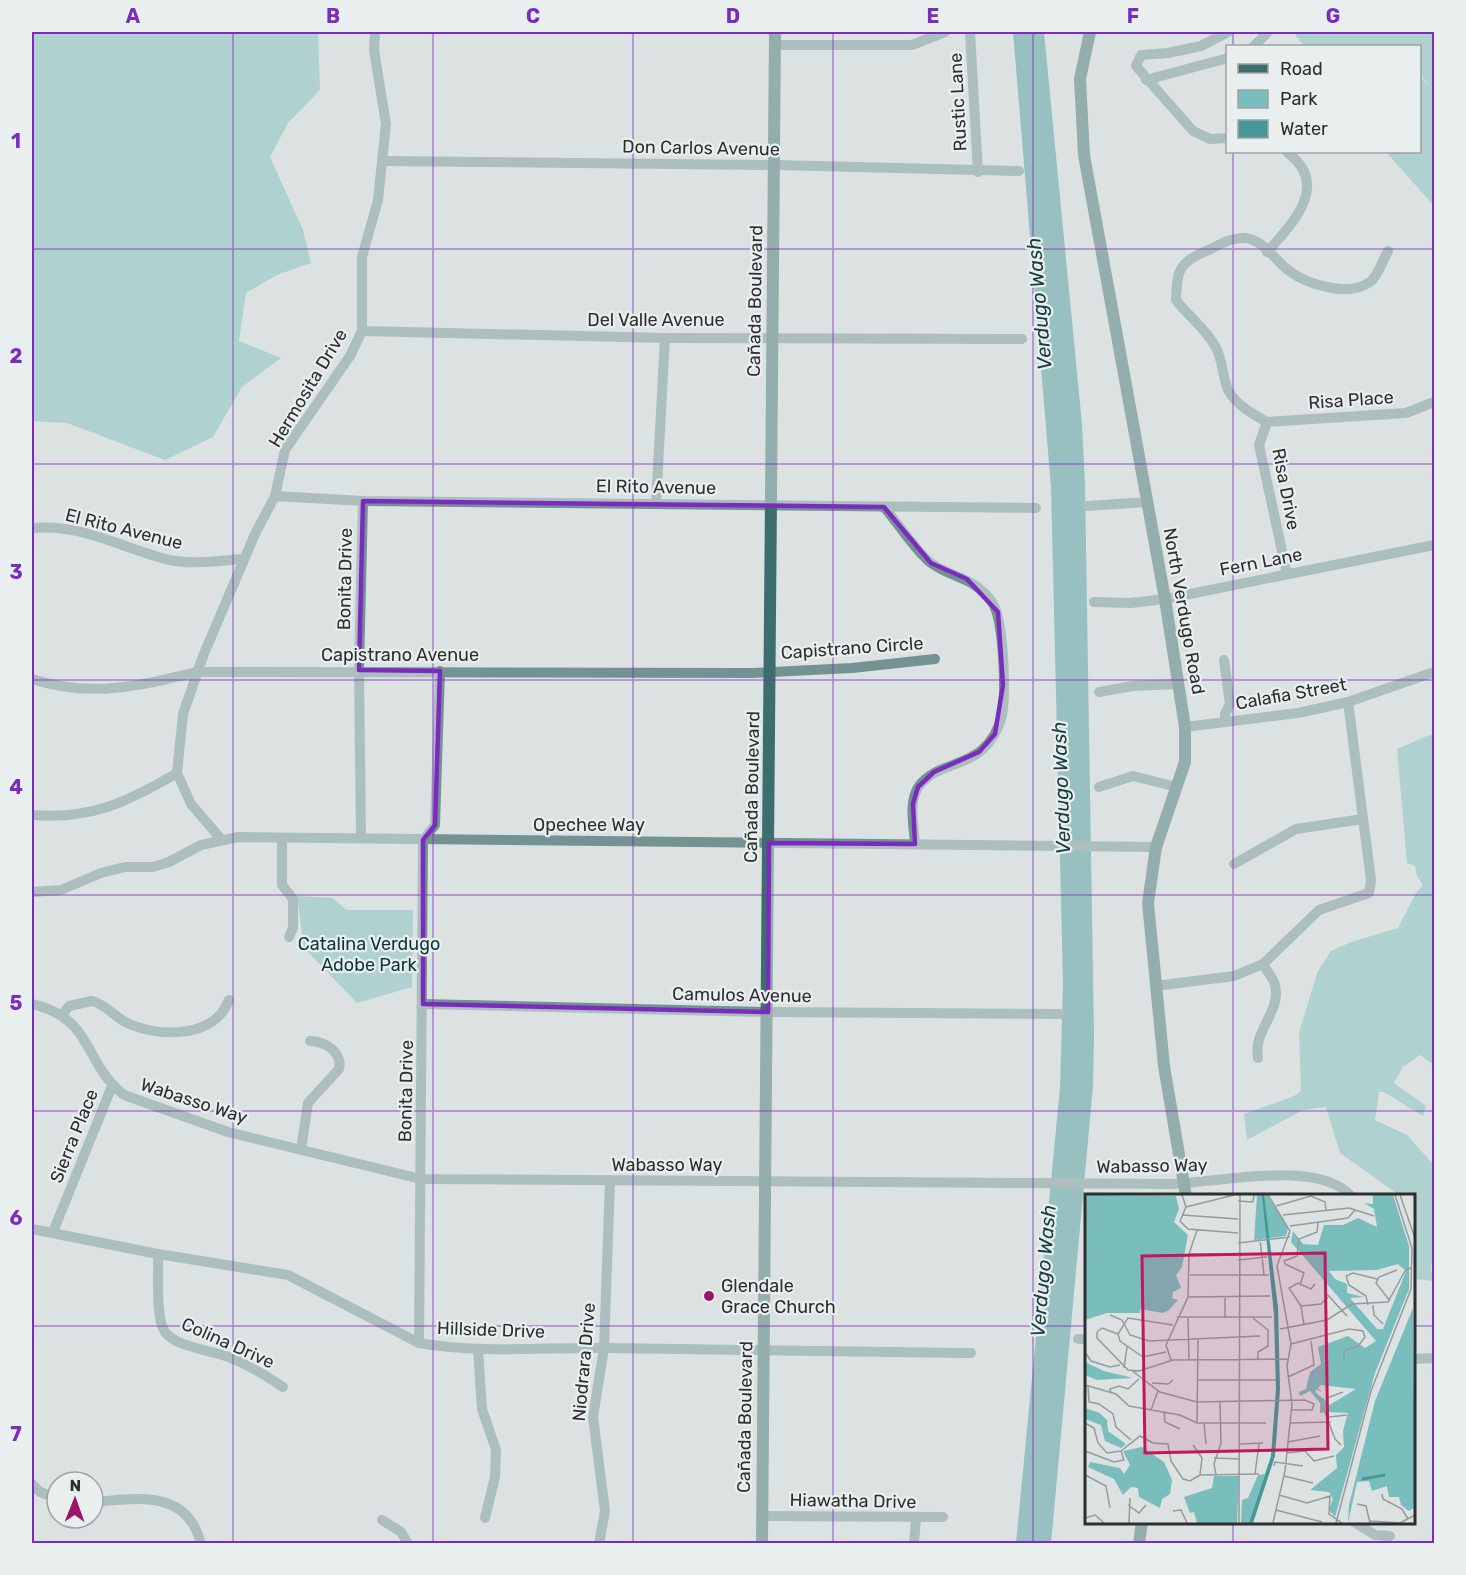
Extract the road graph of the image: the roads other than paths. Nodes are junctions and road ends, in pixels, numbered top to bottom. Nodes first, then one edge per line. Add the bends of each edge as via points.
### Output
1 (375, 32) edge
2 (775, 32) edge
3 (945, 32) edge
4 (970, 32) edge
5 (1090, 32) edge
6 (1228, 32) edge
7 (1268, 32) edge
8 (774, 45) junction
9 (1255, 45) edge
10 (1226, 58) edge
11 (1146, 80) junction
12 (1226, 138) edge
13 (1288, 153) edge
14 (382, 161) junction
15 (776, 165) junction
16 (978, 171) junction
17 (1020, 171) dead end
18 (1388, 251) dead end
19 (1267, 252) junction
20 (362, 331) junction
21 (772, 336) junction
22 (665, 338) junction
23 (1022, 339) dead end
24 (1434, 402) edge
25 (1268, 422) junction
26 (275, 496) junction
27 (363, 501) junction
28 (1147, 502) junction
29 (656, 503) junction
30 (771, 505) junction
31 (1088, 506) dead end
32 (884, 507) junction
33 (1036, 508) dead end
34 (32, 528) edge
35 (1434, 545) edge
36 (244, 559) junction
37 (1287, 574) junction
38 (1165, 599) junction
39 (1094, 602) dead end
40 (935, 659) dead end
41 (1224, 660) dead end
42 (359, 670) junction
43 (771, 670) junction
44 (440, 671) junction
45 (197, 672) junction
46 (1434, 672) edge
47 (32, 679) edge
48 (1178, 684) junction
49 (1099, 692) dead end
50 (1348, 702) junction
51 (1230, 704) junction
52 (1238, 721) junction
53 (1225, 722) junction
54 (1185, 727) junction
55 (177, 773) junction
56 (1099, 787) dead end
57 (1177, 787) junction
58 (32, 815) edge
59 (1363, 819) junction
60 (282, 838) junction
61 (361, 838) junction
62 (221, 839) junction
63 (423, 840) junction
64 (769, 843) junction
65 (915, 844) junction
66 (1156, 847) junction
67 (1234, 864) dead end
68 (32, 892) edge
69 (289, 937) dead end
70 (1263, 964) junction
71 (1155, 986) junction
72 (229, 1000) dead end
73 (32, 1004) edge
74 (423, 1004) junction
75 (768, 1012) junction
76 (62, 1014) junction
77 (1060, 1014) dead end
78 (310, 1041) dead end
79 (1258, 1058) dead end
80 (112, 1086) junction
81 (301, 1149) junction
82 (421, 1179) junction
83 (610, 1181) junction
84 (765, 1182) junction
85 (1186, 1190) edge
86 (1349, 1194) edge
87 (32, 1229) edge
88 (53, 1232) junction
89 (158, 1254) junction
90 (419, 1343) junction
91 (604, 1348) junction
92 (478, 1350) junction
93 (764, 1351) junction
94 (971, 1353) dead end
95 (1434, 1358) edge
96 (1415, 1359) edge
97 (283, 1387) dead end
98 (32, 1484) edge
99 (45, 1494) edge
100 (105, 1501) edge
101 (762, 1516) junction
102 (943, 1517) dead end
103 (485, 1518) dead end
104 (916, 1518) junction
105 (382, 1520) dead end
106 (1142, 1524) edge
107 (1358, 1524) edge
108 (1390, 1536) dead end
109 (201, 1544) edge
110 (408, 1544) edge
111 (599, 1544) edge
112 (762, 1544) edge
113 (914, 1544) edge
114 (1139, 1544) edge

1 - 14 street, Hermosita Drive via 374,50 386,124
2 - 8 main road, Cañada Boulevard
3 - 8 street via 912,45
4 - 16 street, Rustic Lane
5 - 28 main road, North Verdugo Road via 1080,79 1084,155
6 - 11 street via 1201,46 1141,55 1136,66
7 - 9 street
8 - 15 main road, Cañada Boulevard
10 - 11 street
11 - 12 street via 1193,131 1210,139
13 - 19 street via 1307,181 1306,198 1289,228
14 - 15 street, Don Carlos Avenue
14 - 20 street, Hermosita Drive via 378,200 362,257
15 - 16 street, Don Carlos Avenue
15 - 21 main road, Cañada Boulevard
16 - 17 street, Don Carlos Avenue
18 - 19 street via 1372,281 1356,290 1334,289 1290,272
19 - 25 street via 1259,243 1246,238 1233,239 1186,259 1177,275 1176,300 1217,348 1228,389 1239,403
20 - 22 street, Del Valle Avenue
20 - 26 street, Hermosita Drive via 350,356 285,450
21 - 22 street, Del Valle Avenue
21 - 23 street, Del Valle Avenue
21 - 30 main road, Cañada Boulevard
22 - 29 street
24 - 25 street, Risa Place via 1406,413
25 - 37 street, Risa Drive via 1259,446
26 - 27 street, El Rito Avenue
26 - 36 street, Hermosita Drive
27 - 29 street, El Rito Avenue
27 - 42 street, Bonita Drive
28 - 31 street
28 - 38 main road, North Verdugo Road
29 - 30 street, El Rito Avenue
30 - 32 street, El Rito Avenue
30 - 43 main road, Cañada Boulevard
32 - 33 street, El Rito Avenue
32 - 65 street via 931,563 967,579 998,612 1003,685 1002,714 995,735 979,752 934,772 918,787 913,804
34 - 36 street, El Rito Avenue via 65,528 171,560
35 - 37 street, Fern Lane
36 - 45 street, Hermosita Drive
37 - 38 street, Fern Lane
38 - 39 street, Fern Lane
38 - 48 main road, North Verdugo Road
40 - 43 street, Capistrano Circle via 852,668
41 - 51 street
42 - 44 street, Capistrano Avenue
42 - 45 street, Capistrano Avenue
42 - 61 street, Bonita Drive
43 - 44 street, Capistrano Avenue
43 - 64 main road, Cañada Boulevard
44 - 63 street via 435,825
45 - 47 street, Capistrano Avenue via 124,689 72,688
45 - 55 street, Hermosita Drive via 183,714
46 - 50 street, Calafia Street
48 - 49 street
48 - 54 main road, North Verdugo Road
50 - 52 street, Calafia Street
50 - 59 street
51 - 52 street
51 - 53 street
52 - 53 street, Calafia Street
53 - 54 street, Calafia Street
54 - 57 main road, North Verdugo Road via 1185,762
55 - 58 street via 111,808
55 - 62 street via 191,804
56 - 57 street via 1133,776
57 - 66 main road, North Verdugo Road
59 - 67 street via 1296,829
59 - 70 street via 1371,880 1369,893 1319,910
60 - 61 street, Opechee Way
60 - 62 street, Opechee Way
60 - 69 street via 282,885 293,899 293,928
61 - 63 street, Opechee Way
62 - 68 street, Opechee Way via 153,867 125,867 61,890
63 - 64 street, Opechee Way
63 - 74 street, Bonita Drive
64 - 65 street, Opechee Way
64 - 75 main road, Cañada Boulevard
65 - 66 street, Opechee Way
66 - 71 main road, North Verdugo Road via 1148,903
70 - 71 street via 1234,976
70 - 79 street via 1275,986 1275,1002 1255,1046
71 - 85 main road, North Verdugo Road via 1164,1066
72 - 76 street via 219,1017 196,1030 137,1027 92,1000 69,1006
73 - 76 street, Wabasso Way
74 - 75 street, Camulos Avenue
74 - 82 street, Bonita Drive
75 - 77 street, Camulos Avenue
75 - 84 main road, Cañada Boulevard
76 - 80 street, Wabasso Way via 82,1035
78 - 81 street via 321,1041 341,1062 308,1103
80 - 81 street, Wabasso Way via 124,1095 228,1132
80 - 88 street, Sierra Place
81 - 82 street, Wabasso Way
82 - 83 street, Wabasso Way
82 - 90 street, Bonita Drive
83 - 84 street, Wabasso Way
83 - 91 street, Niodrara Drive
84 - 85 street, Wabasso Way via 1087,1184
84 - 93 main road, Cañada Boulevard
85 - 86 street, Wabasso Way via 1262,1176 1307,1177 1333,1183
87 - 88 street, Hillside Drive
88 - 89 street, Hillside Drive
89 - 90 street, Hillside Drive via 288,1275
89 - 97 street, Colina Drive via 160,1319 166,1333 227,1356
90 - 92 street, Hillside Drive
91 - 92 street, Hillside Drive
91 - 93 street, Hillside Drive
91 - 111 street, Niodrara Drive via 593,1417 605,1510
92 - 103 street via 482,1409 496,1450 495,1477
93 - 94 street, Hillside Drive
93 - 101 main road, Cañada Boulevard
95 - 96 street
98 - 99 street
100 - 109 street via 146,1498 164,1501 183,1511 197,1528
101 - 104 street, Hiawatha Drive
101 - 112 main road, Cañada Boulevard
102 - 104 street, Hiawatha Drive
104 - 113 street
105 - 110 street via 401,1532
106 - 114 main road
107 - 108 street via 1375,1534

